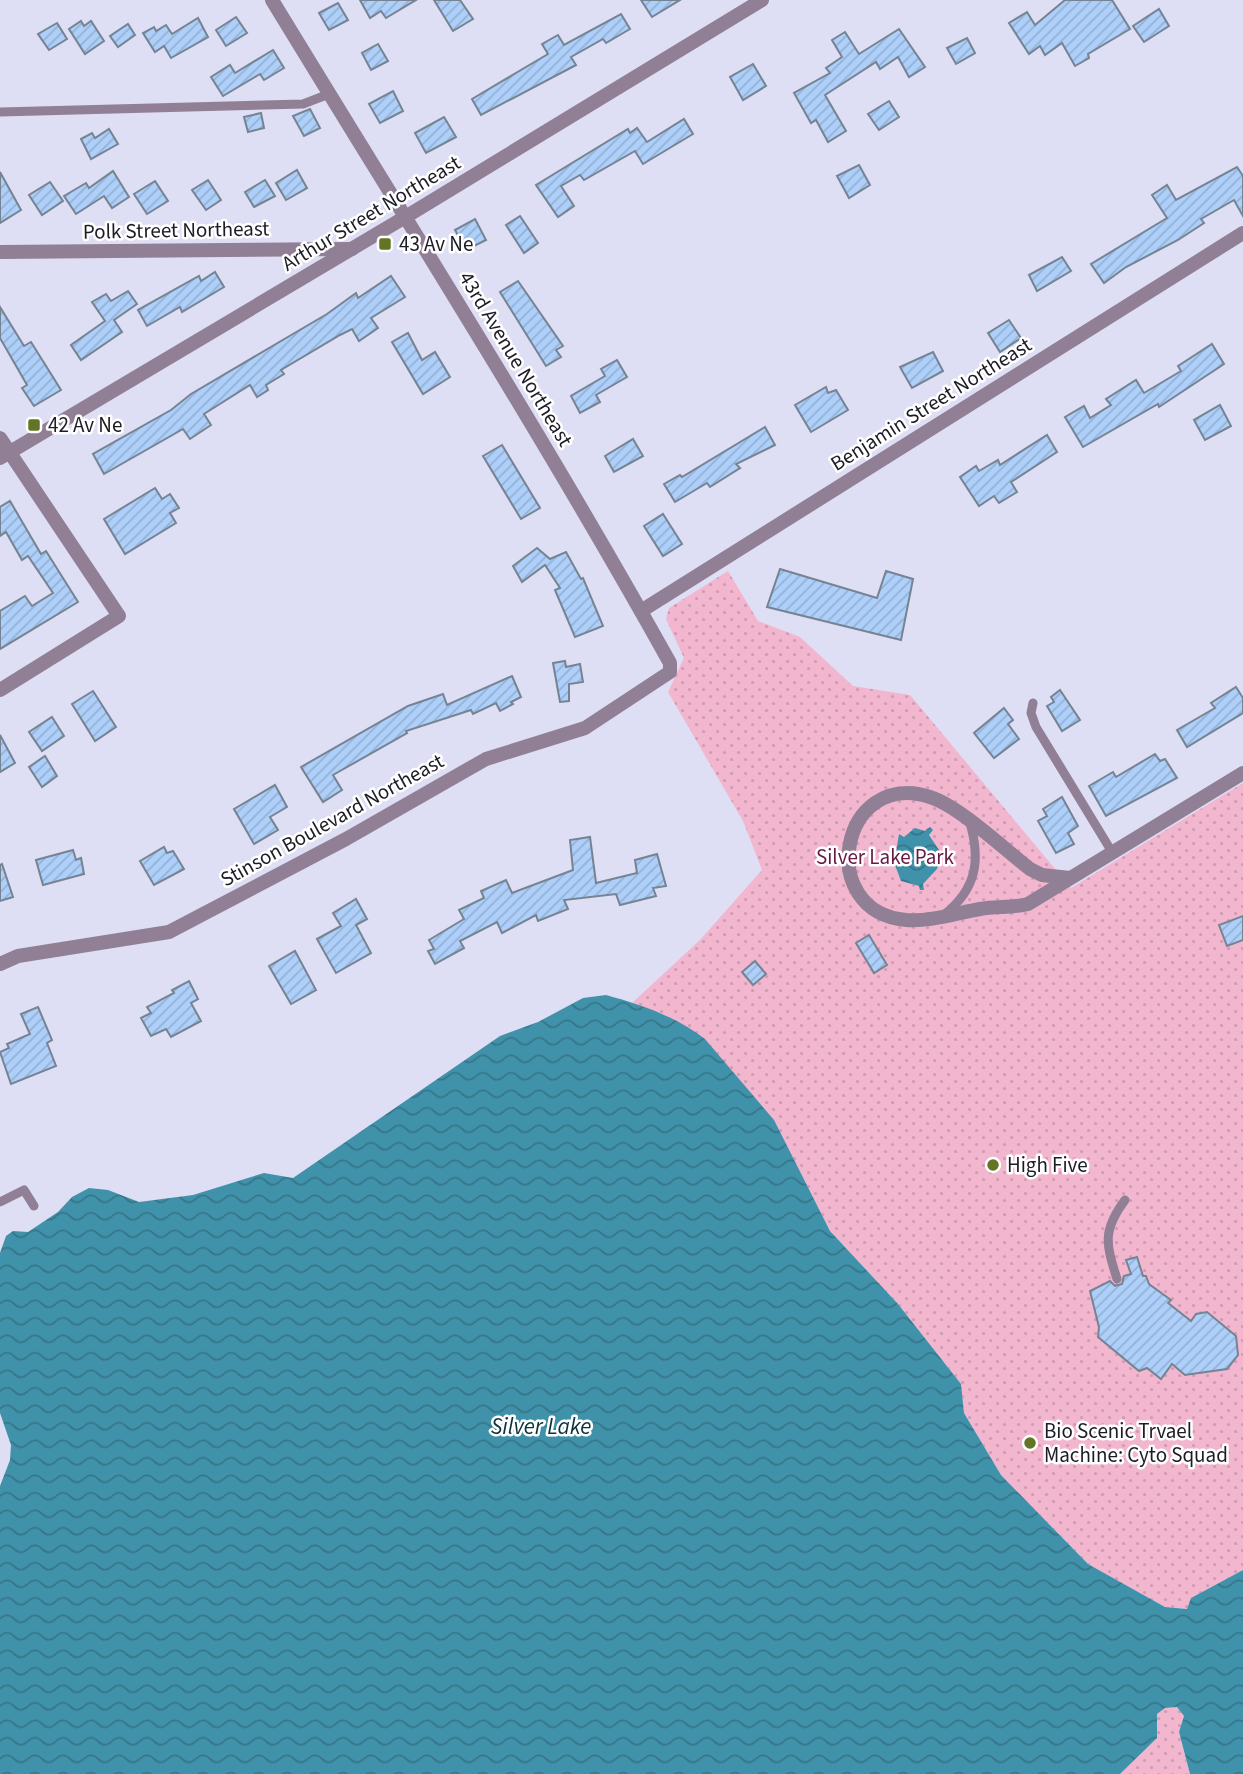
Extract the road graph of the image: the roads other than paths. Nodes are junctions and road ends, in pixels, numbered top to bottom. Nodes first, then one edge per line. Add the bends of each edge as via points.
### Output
1 (272, 0) edge
2 (762, 0) edge
3 (329, 94) junction
4 (0, 112) edge
5 (407, 216) junction
6 (1243, 233) edge
7 (352, 249) junction
8 (0, 252) edge
9 (0, 438) edge
10 (4, 455) edge
11 (641, 611) junction
12 (670, 673) joint
13 (0, 690) edge
14 (1033, 703) dead end
15 (1243, 773) edge
16 (970, 823) junction
17 (1112, 852) junction
18 (1070, 878) junction
19 (943, 915) junction
20 (0, 964) edge
21 (1125, 1200) dead end
22 (0, 1202) edge
23 (34, 1206) dead end
24 (1117, 1279) dead end

1 - 3 street, 43rd Avenue Northeast
2 - 5 street, Arthur Street Northeast
3 - 4 lane via 303,104
3 - 5 street, 43rd Avenue Northeast
5 - 7 street, Arthur Street Northeast
5 - 11 street, 43rd Avenue Northeast
6 - 11 street, Benjamin Street Northeast
7 - 8 street, Polk Street Northeast
7 - 10 street, Arthur Street Northeast
9 - 10 street
10 - 13 street via 119,616
11 - 12 street, 43rd Avenue Northeast via 670,663
12 - 20 street, Stinson Boulevard Northeast via 585,728 486,759 169,932 18,956
14 - 17 lane via 1036,727
15 - 17 street
16 - 18 street via 1030,869
16 - 19 lane via 976,854 969,890
16 - 19 street via 931,797 898,794 869,808 850,834 849,874 863,899 890,916 907,920
17 - 18 street
18 - 19 street via 1028,904
21 - 24 lane via 1106,1237
22 - 23 lane via 24,1189

